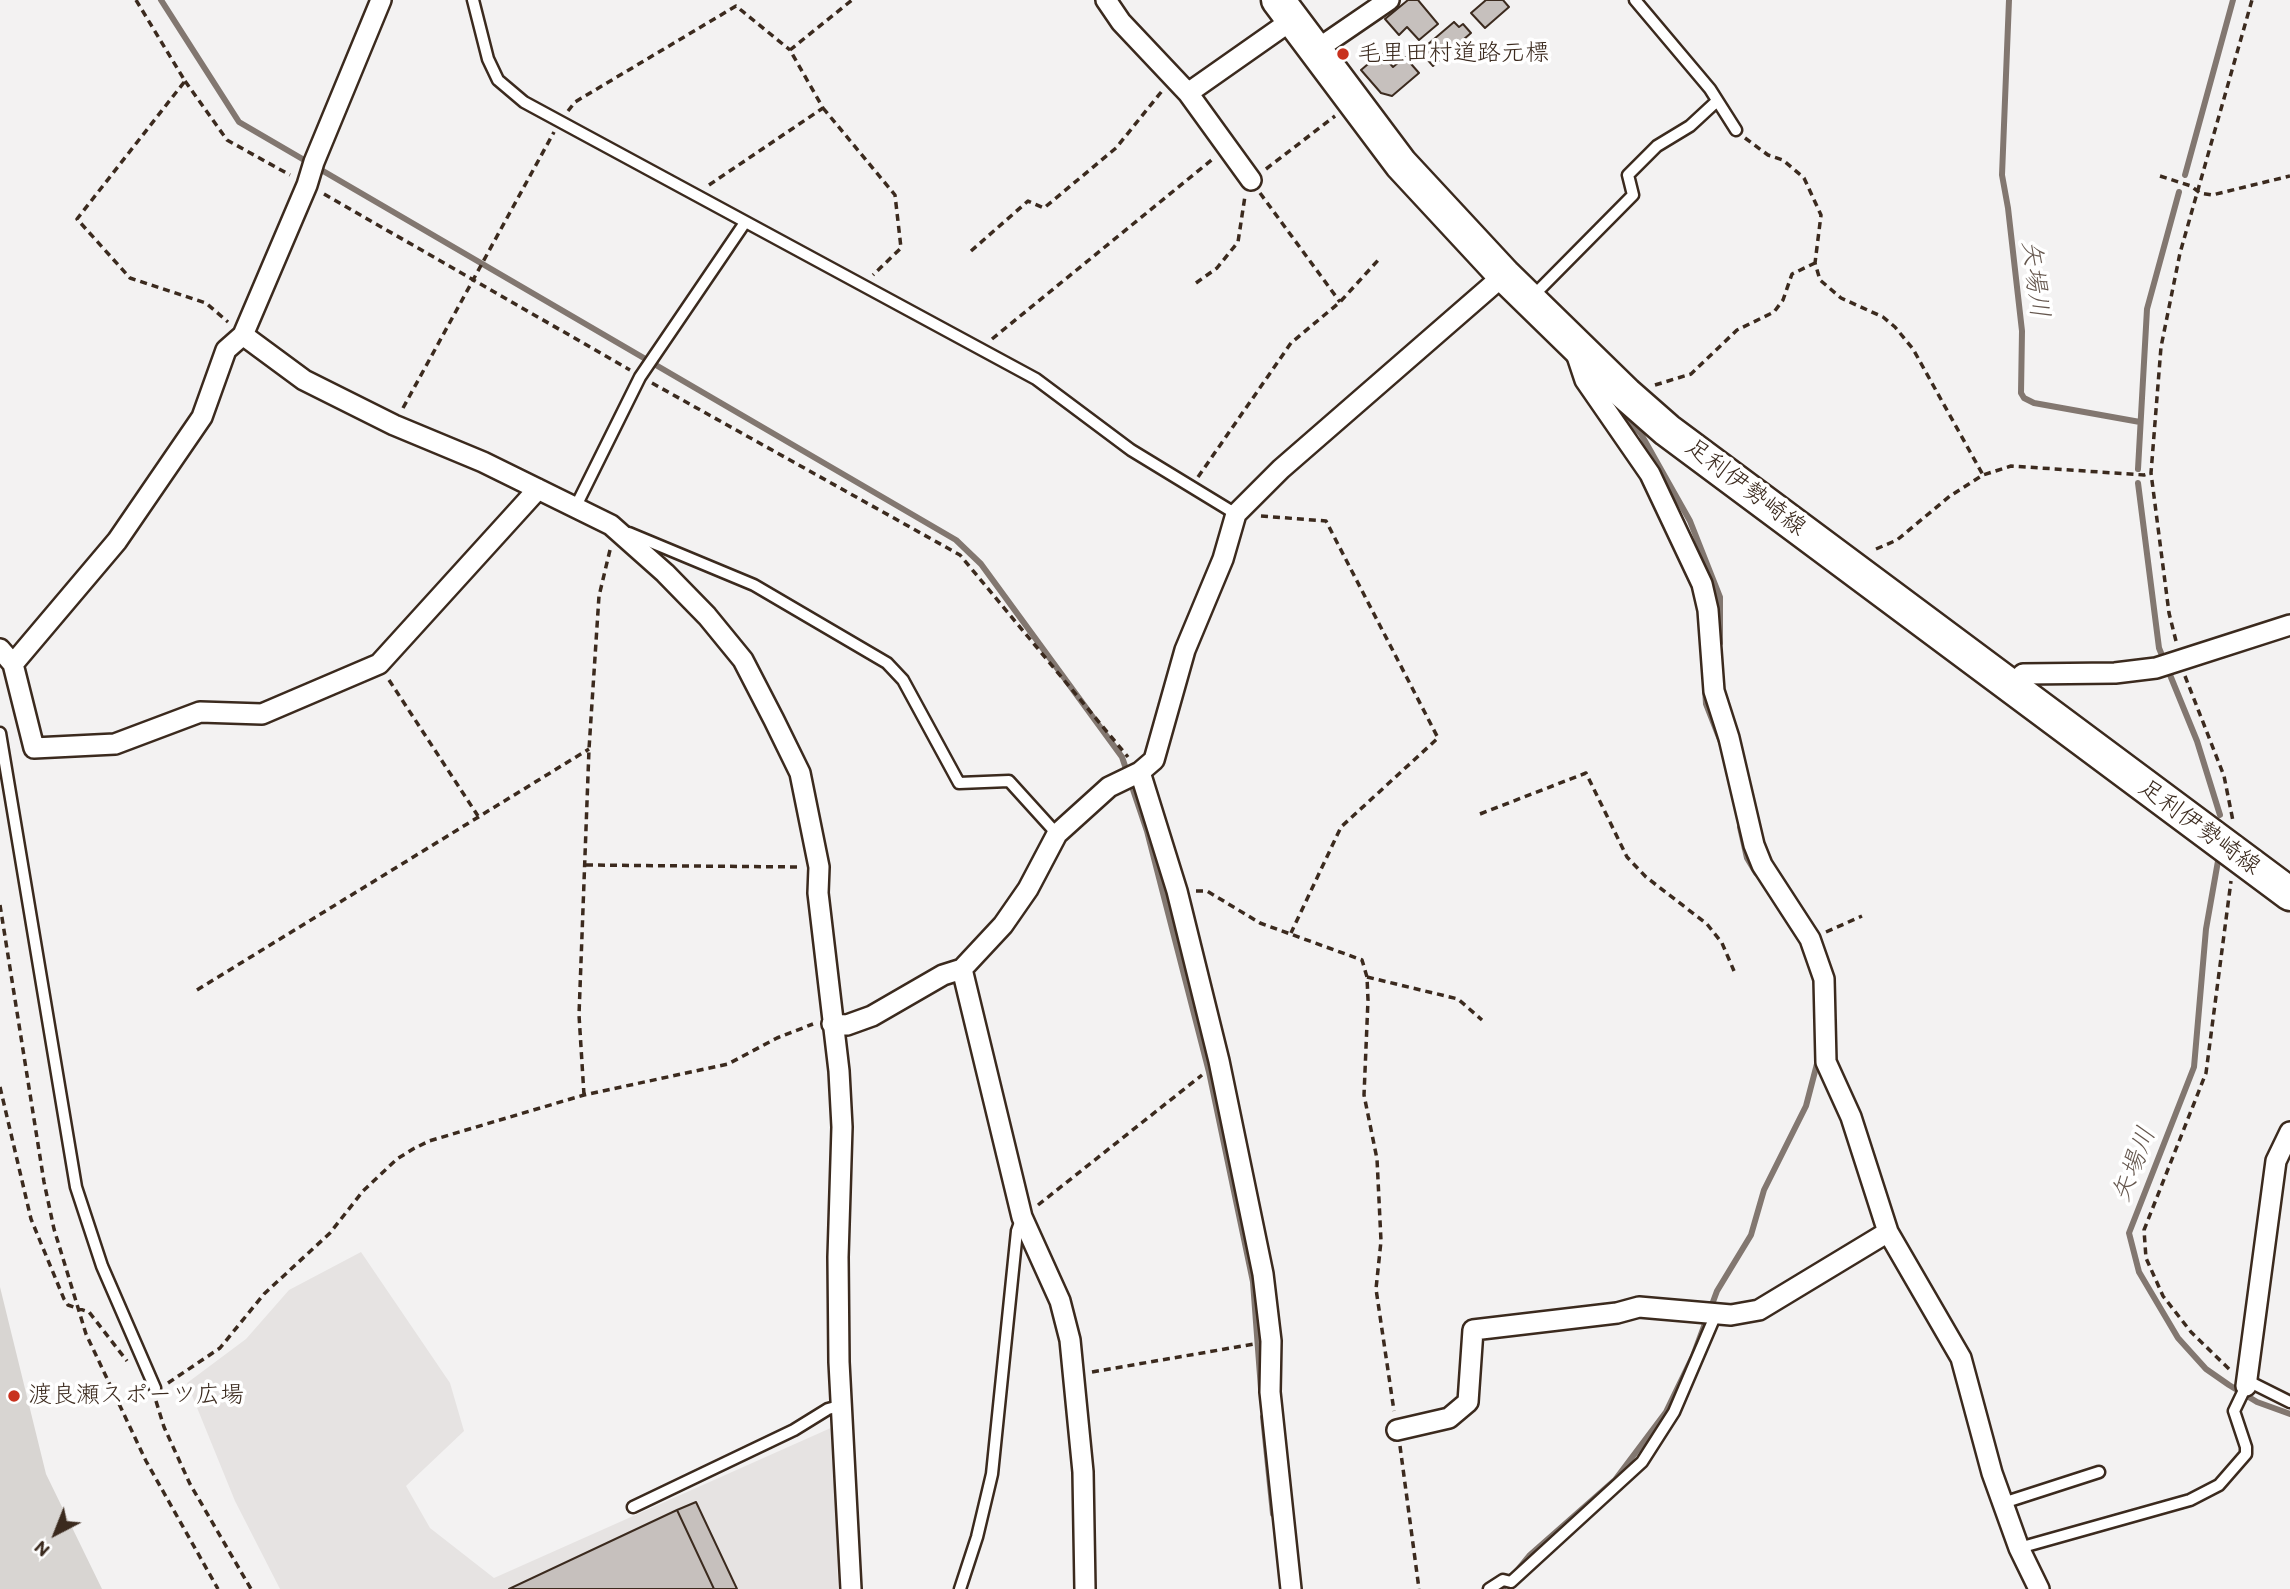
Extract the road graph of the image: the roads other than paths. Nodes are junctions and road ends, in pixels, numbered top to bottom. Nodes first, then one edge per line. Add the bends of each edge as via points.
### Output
1 (381, 0) edge
2 (473, 0) edge
3 (1106, 0) edge
4 (1389, 0) edge
5 (1635, 0) edge
6 (1285, 10) edge
7 (1316, 51) junction
8 (1188, 93) junction
9 (1717, 101) junction
10 (1736, 130) road end
11 (1251, 180) road end
12 (744, 224) junction
13 (1504, 275) junction
14 (1529, 300) junction
15 (243, 335) junction
16 (1572, 343) junction
17 (538, 489) junction
18 (575, 508) junction
19 (1236, 514) junction
20 (611, 525) junction
21 (2290, 625) edge
22 (0, 649) edge
23 (13, 664) junction
24 (2010, 687) junction
25 (0, 733) edge
26 (1140, 772) junction
27 (1057, 834) junction
28 (2290, 894) edge
29 (962, 969) junction
30 (832, 1024) junction
31 (2290, 1132) edge
32 (1022, 1217) junction
33 (1888, 1233) junction
34 (1710, 1313) junction
35 (2247, 1383) junction
36 (155, 1388) road end
37 (2290, 1402) edge
38 (842, 1405) junction
39 (1397, 1430) road end
40 (2099, 1472) dead end
41 (2003, 1503) junction
42 (633, 1507) dead end
43 (2019, 1548) junction
44 (1510, 1583) edge
45 (851, 1589) edge
46 (960, 1589) edge
47 (1085, 1589) edge
48 (1291, 1589) edge
49 (1489, 1589) edge
50 (2039, 1589) edge

1 - 15 street
2 - 12 lane via 488,59 498,80 516,96 558,124
3 - 8 street
4 - 7 street
5 - 9 lane
6 - 7 main road, 足利伊勢崎線
6 - 8 street
7 - 13 main road, 足利伊勢崎線 via 1401,164
8 - 11 street
9 - 10 lane
9 - 14 lane via 1690,126 1657,146 1628,175 1633,195
12 - 18 lane via 640,377
12 - 19 lane via 1035,379 1131,450
13 - 14 main road, 足利伊勢崎線
13 - 19 street via 1280,469
14 - 16 main road, 足利伊勢崎線
15 - 17 street via 304,380
15 - 23 street via 226,350 202,417 117,541
16 - 24 main road, 足利伊勢崎線 via 1667,430
16 - 33 street via 1585,380 1650,474 1702,584 1713,691 1754,845 1810,939 1824,979 1826,1062 1851,1117
17 - 18 street
17 - 23 street via 379,664 262,714 200,712 115,744 34,748
18 - 20 street
19 - 26 street via 1223,559 1185,649 1153,760
20 - 27 lane via 754,585 887,663 903,680 958,783 1009,781
20 - 30 street via 666,573 743,660 800,773 819,867
21 - 24 street via 2170,664 2115,673 2023,674
22 - 23 street
24 - 28 main road, 足利伊勢崎線
25 - 36 lane via 76,1187 102,1266
26 - 27 street via 1109,787
26 - 48 street via 1177,891 1219,1061 1263,1274
27 - 29 street via 1003,925
29 - 30 street via 872,1016 847,1026
29 - 32 street
30 - 38 street via 842,1127 838,1270
31 - 35 street via 2276,1161
32 - 46 lane via 992,1474
32 - 47 street via 1060,1301 1070,1340 1083,1472
33 - 34 street via 1759,1310
33 - 41 street via 1961,1357
34 - 39 street via 1639,1307 1472,1330 1468,1402 1449,1418
34 - 44 lane via 1674,1412 1642,1462
35 - 37 lane
35 - 43 lane via 2236,1403 2235,1422 2246,1454 2219,1485 2190,1500
38 - 42 lane
38 - 45 street
40 - 41 lane
41 - 43 street
43 - 50 street
44 - 49 lane

